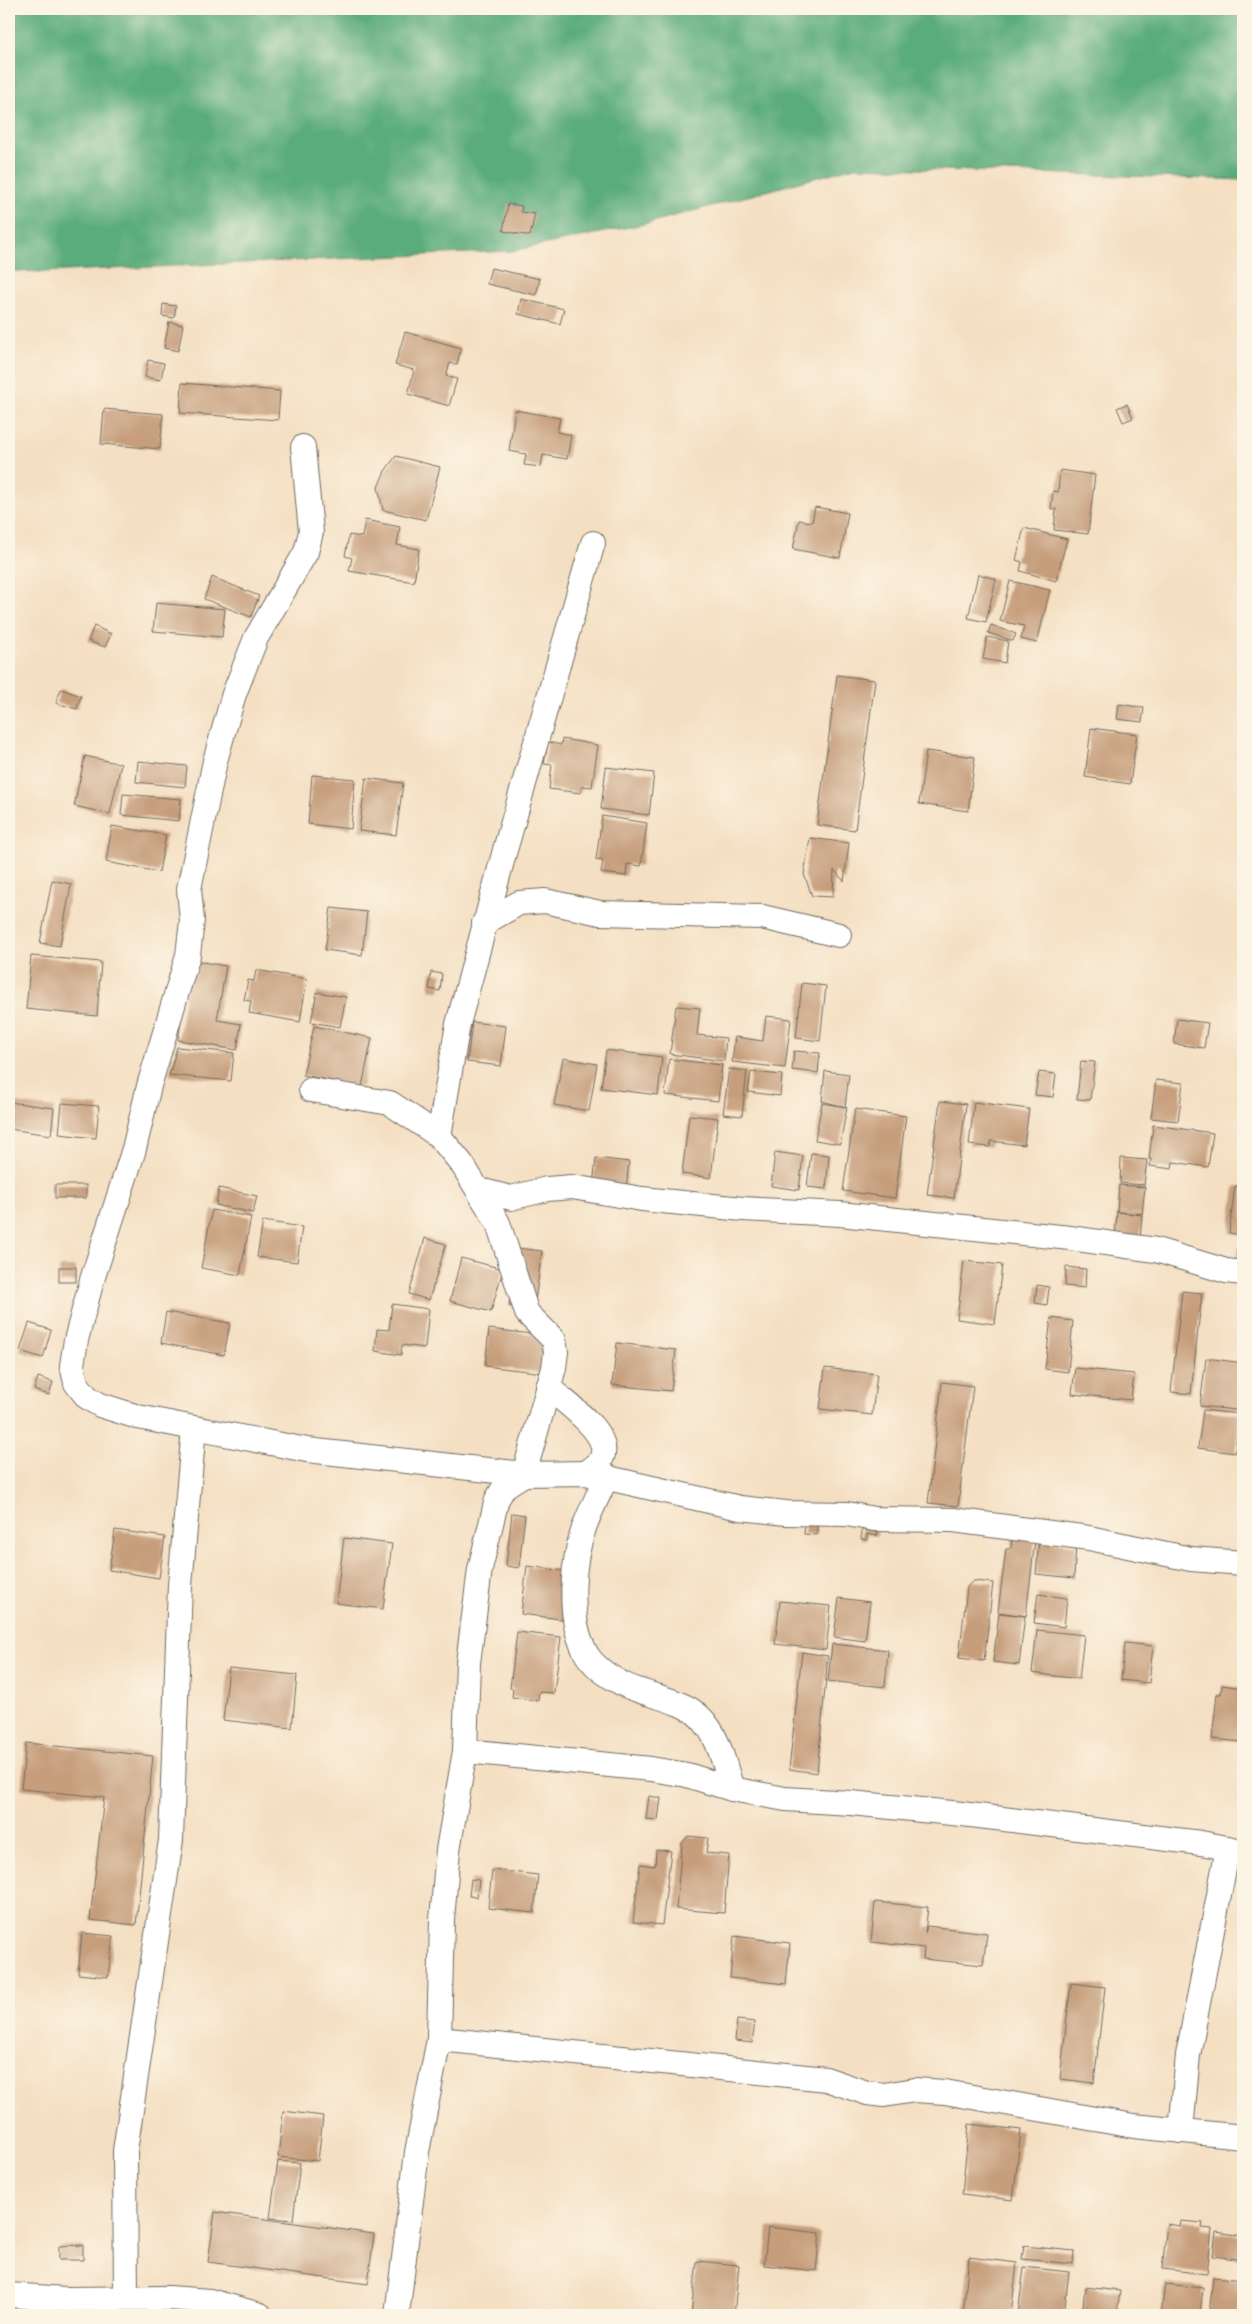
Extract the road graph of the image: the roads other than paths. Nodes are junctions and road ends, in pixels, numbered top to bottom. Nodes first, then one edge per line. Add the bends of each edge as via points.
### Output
1 (303, 447) dead end
2 (593, 542) dead end
3 (484, 923) junction
4 (839, 935) dead end
5 (310, 1090) dead end
6 (439, 1136) junction
7 (480, 1190) junction
8 (511, 1198) junction
9 (498, 1223) junction
10 (1243, 1273) edge
11 (548, 1388) junction
12 (194, 1428) junction
13 (524, 1474) junction
14 (596, 1475) junction
15 (1243, 1562) edge
16 (465, 1751) junction
17 (732, 1789) junction
18 (1236, 1850) edge
19 (439, 2039) junction
20 (1181, 2130) junction
21 (1243, 2137) edge
22 (9, 2295) edge
23 (126, 2298) junction
24 (260, 2315) edge
25 (397, 2315) edge

1 - 12 street via 310,532 306,552 256,638 234,694 215,761 191,880 192,921 188,955 148,1086 134,1149 92,1280 72,1365 76,1382 87,1397 100,1405 138,1417
2 - 3 street
3 - 4 street via 519,903 545,901 600,913 762,917
3 - 6 street via 458,1024
5 - 6 street via 390,1103
6 - 7 street
7 - 8 street
7 - 9 street
8 - 9 street
8 - 10 street via 547,1188 572,1186 642,1199 945,1224 1156,1250
9 - 11 street via 527,1313 554,1340 556,1352
11 - 13 street
11 - 14 street via 598,1432 603,1443 603,1455
12 - 13 street via 307,1450
12 - 23 street via 180,1585 171,1840 125,2151
13 - 14 street
13 - 16 street via 505,1486 497,1499 480,1570 468,1663
14 - 15 street via 740,1508 847,1514 874,1519 953,1520 1089,1538 1191,1559
14 - 17 street via 574,1578 574,1618 583,1649 599,1669 622,1684 669,1700 700,1716 715,1737
16 - 17 street via 651,1769 687,1775
16 - 19 street via 448,1850 442,1920
17 - 18 street via 785,1799 962,1814
18 - 20 street via 1188,2055
19 - 20 street via 826,2079 867,2093 884,2095 915,2090 945,2092 1134,2126
19 - 25 street via 417,2152
20 - 21 street
22 - 23 street via 65,2299
23 - 24 street via 210,2302

